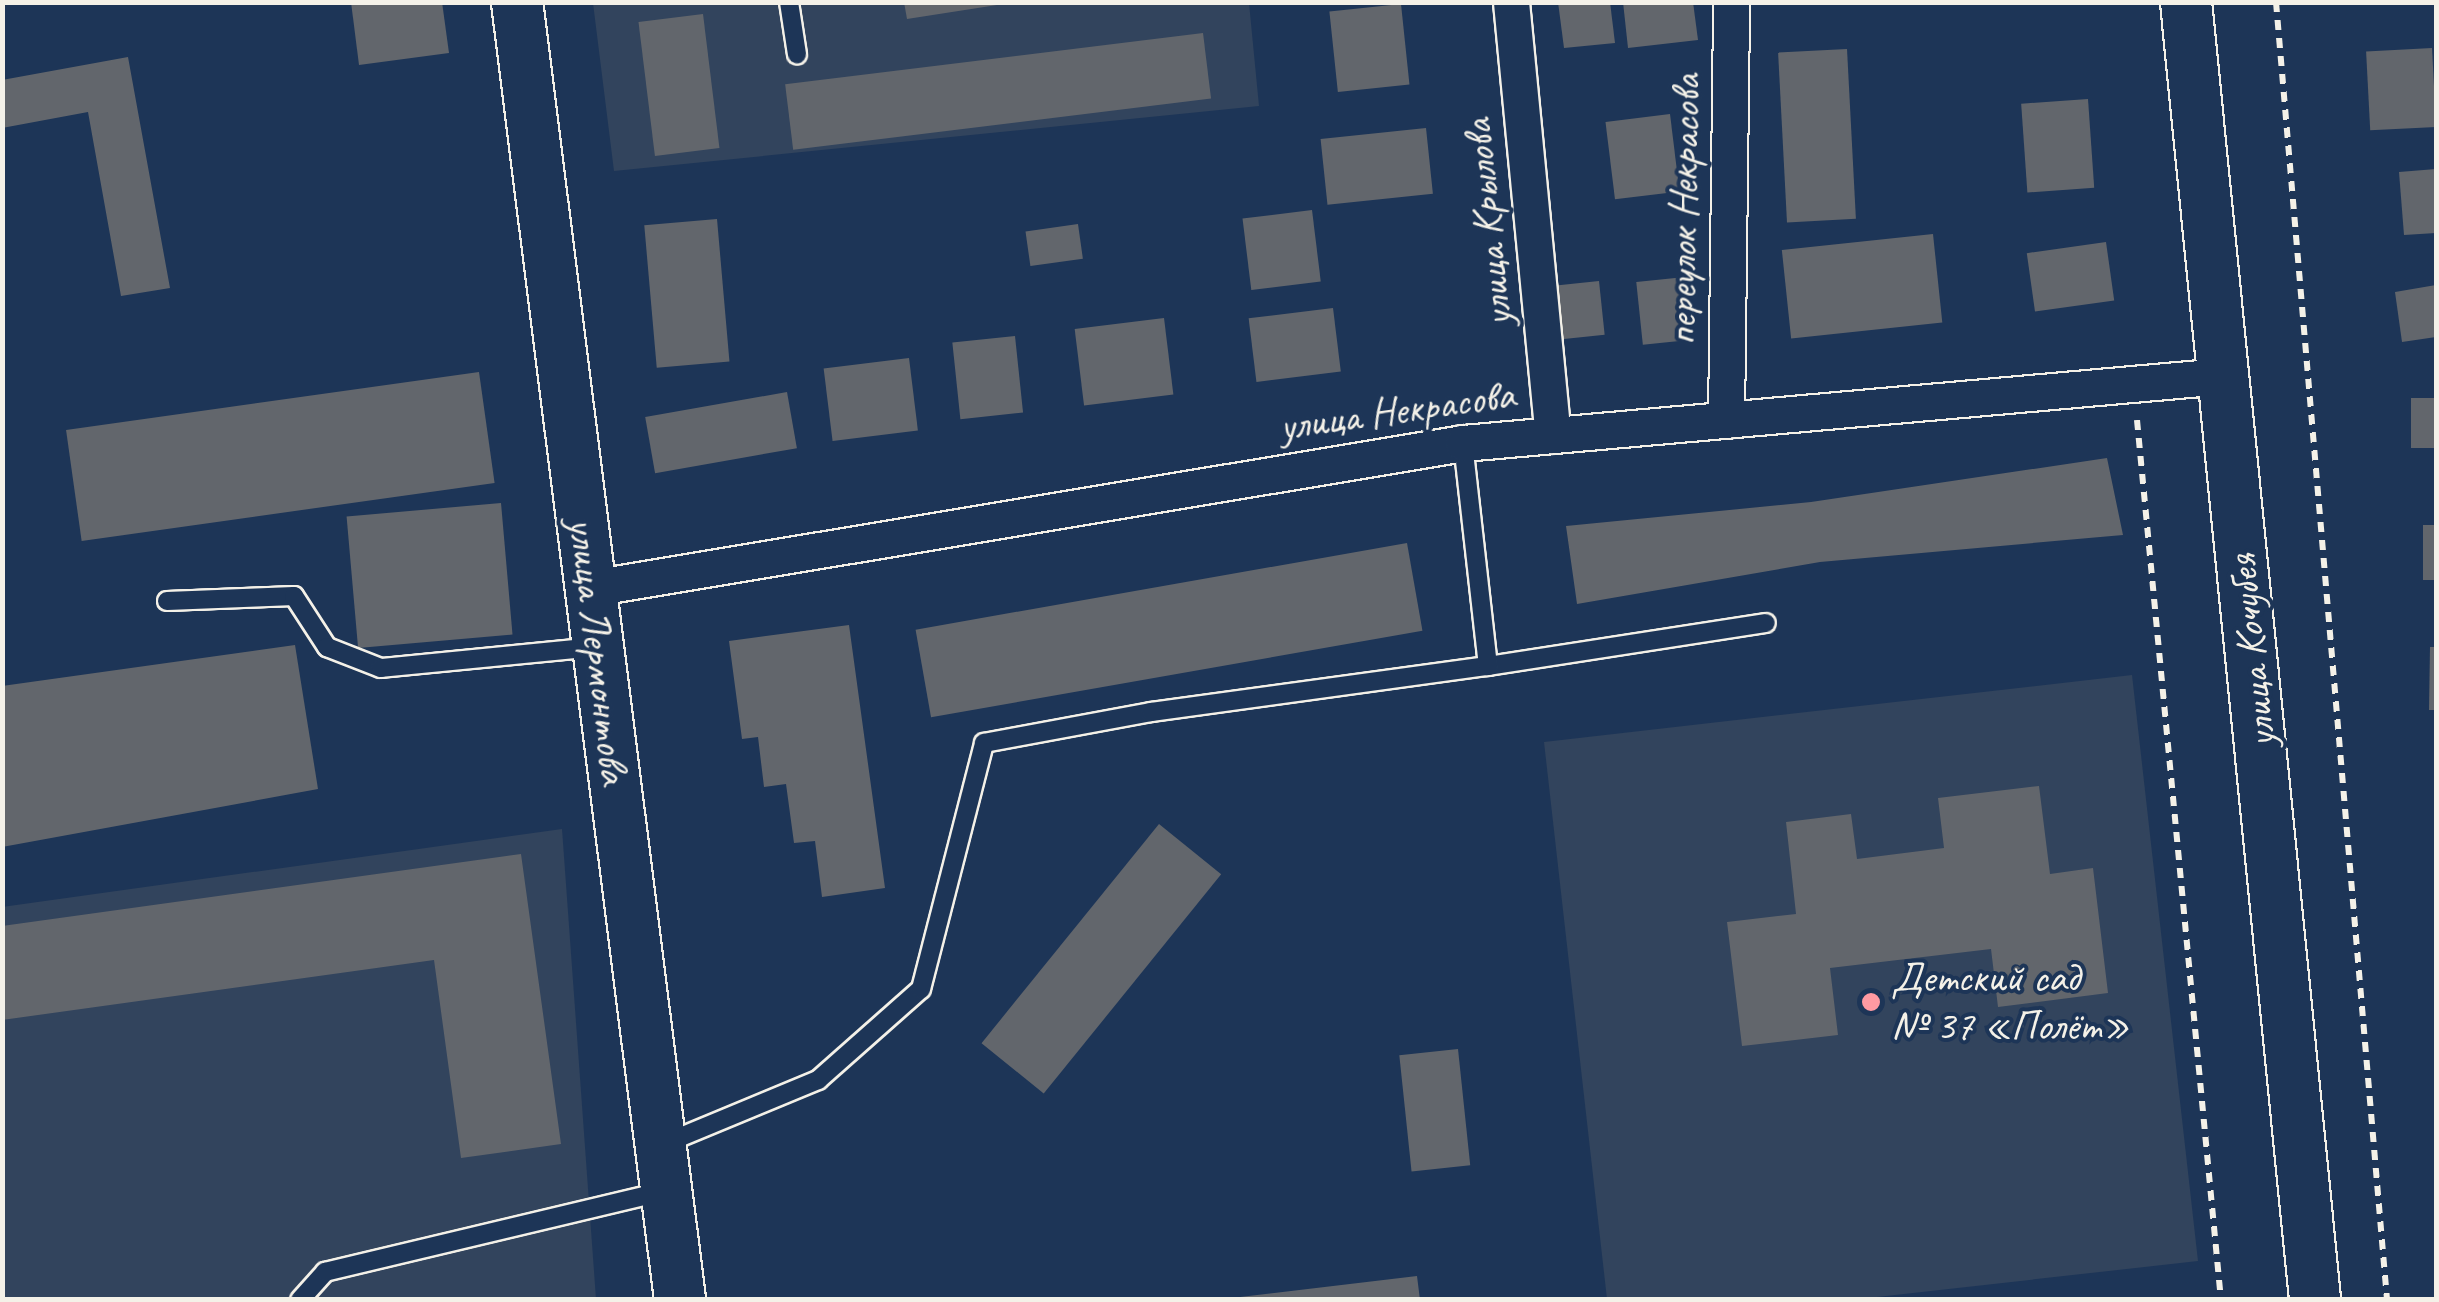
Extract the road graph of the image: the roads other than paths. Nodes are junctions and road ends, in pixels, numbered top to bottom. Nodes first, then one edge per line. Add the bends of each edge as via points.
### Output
1 (517, 2) edge
2 (789, 2) edge
3 (1511, 2) edge
4 (1731, 2) edge
5 (2186, 2) edge
6 (797, 54) dead end
7 (2222, 376) junction
8 (1726, 420) junction
9 (1554, 435) junction
10 (1462, 443) junction
11 (591, 588) junction
12 (168, 601) dead end
13 (1766, 623) dead end
14 (598, 646) junction
15 (1488, 666) junction
16 (662, 1168) junction
17 (300, 1300) edge
18 (680, 1300) edge
19 (2315, 1300) edge

1 - 11 street, улица Лермонтова
2 - 6 lane
3 - 9 street, улица Крылова
4 - 8 street, переулок Некрасова
5 - 7 street, улица Кочубея
7 - 8 street, улица Некрасова
7 - 19 street, улица Кочубея
8 - 9 street, улица Некрасова
9 - 10 street, улица Некрасова
10 - 11 street, улица Некрасова
10 - 15 lane
11 - 14 street, улица Лермонтова
12 - 14 lane via 294,596 327,646 381,668
13 - 15 lane
14 - 16 street, улица Лермонтова
15 - 16 lane via 1151,712 984,743 921,989 818,1080
16 - 17 lane via 324,1272
16 - 18 street, улица Лермонтова

